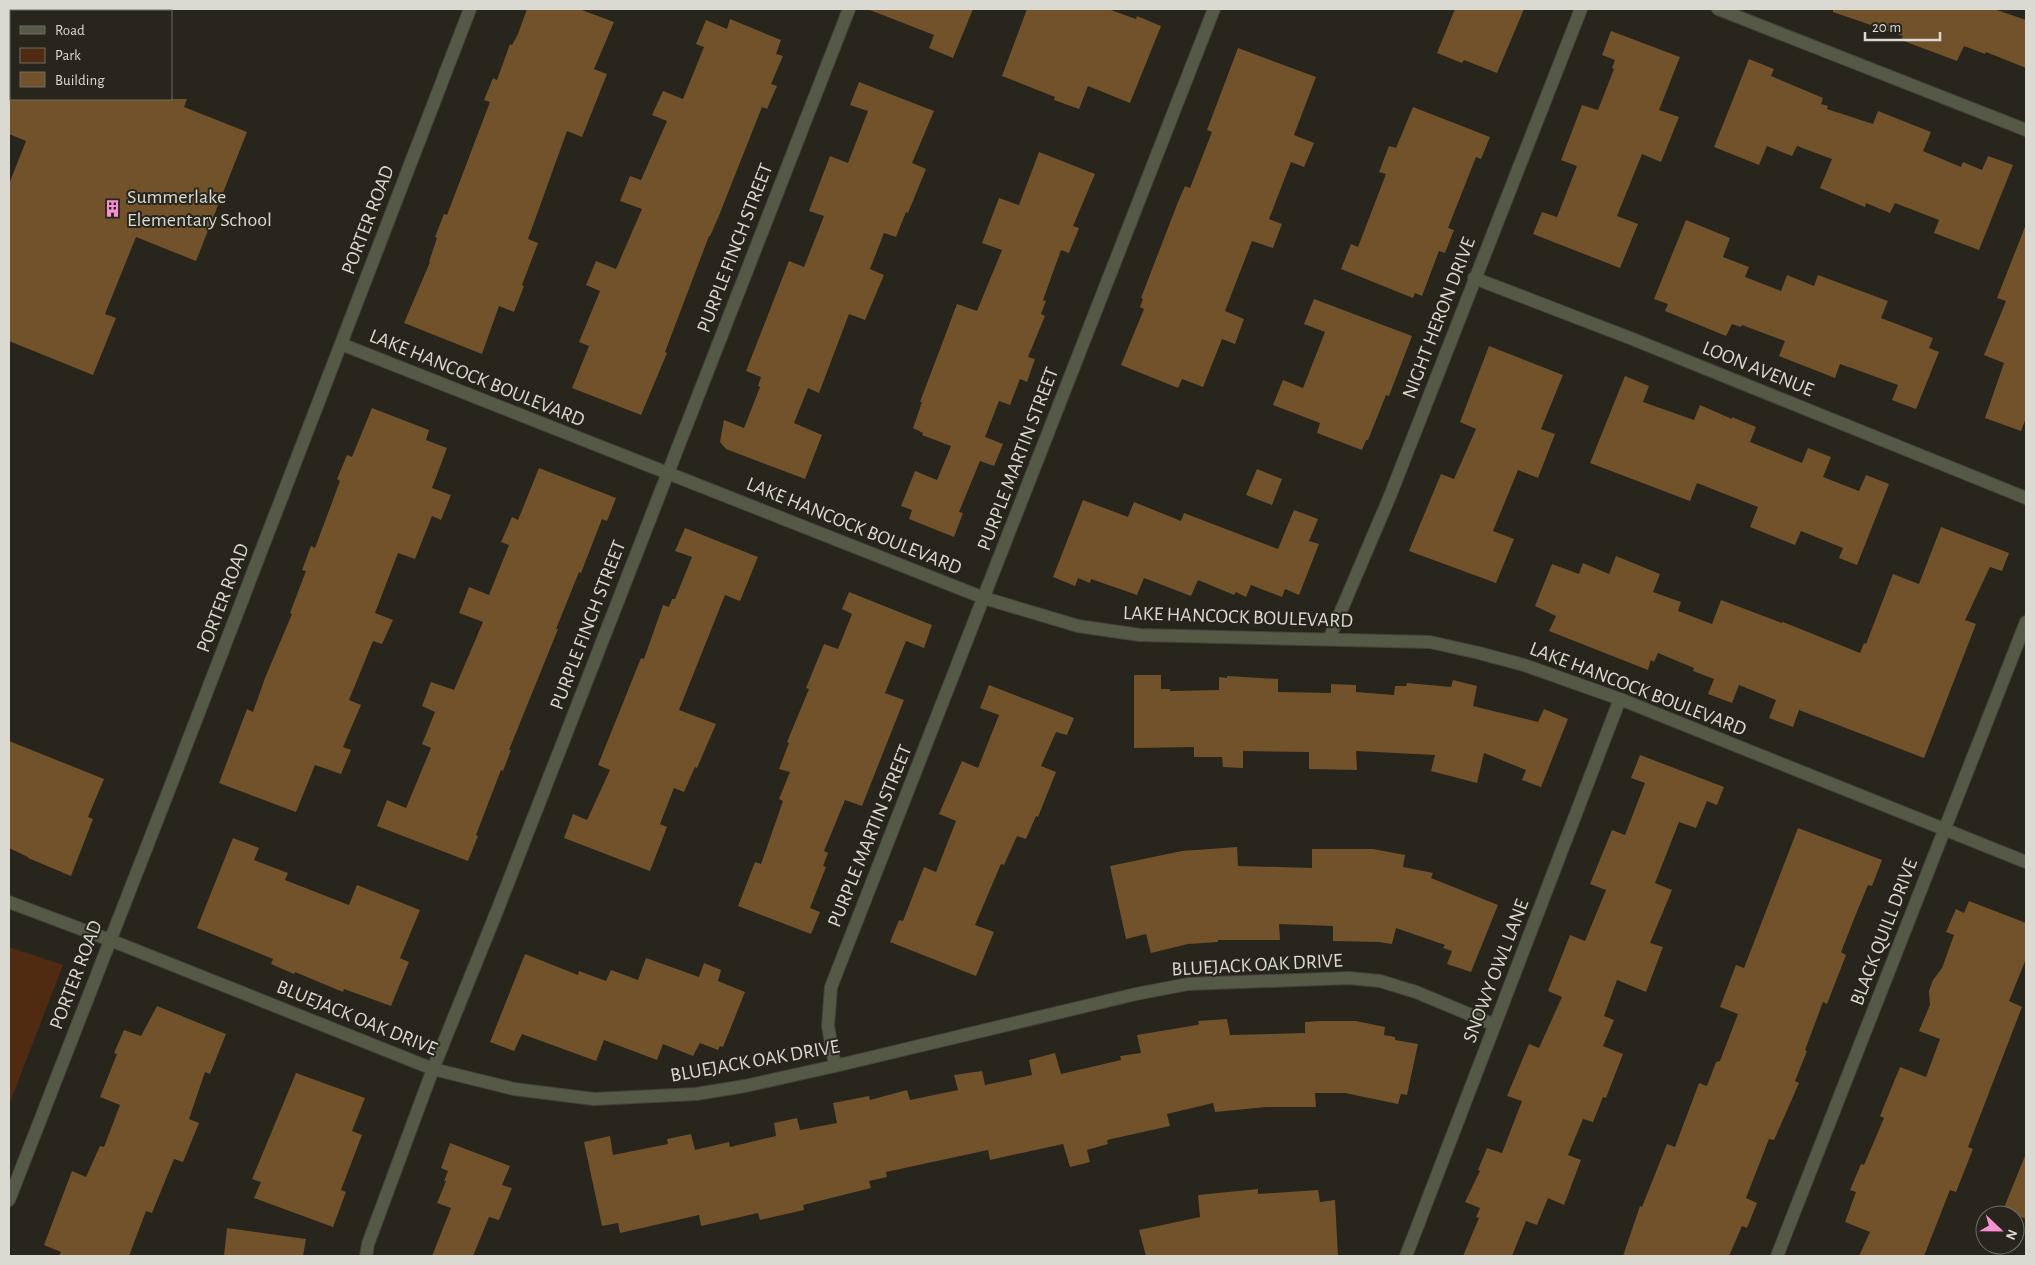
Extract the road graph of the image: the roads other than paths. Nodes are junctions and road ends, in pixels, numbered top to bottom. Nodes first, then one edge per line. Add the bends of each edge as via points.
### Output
1 (470, 9) edge
2 (849, 9) edge
3 (1214, 9) edge
4 (1581, 9) edge
5 (1718, 9) edge
6 (2026, 130) edge
7 (1474, 278) junction
8 (340, 344) junction
9 (668, 472) junction
10 (2026, 498) edge
11 (984, 598) junction
12 (2026, 622) edge
13 (1329, 639) junction
14 (1620, 699) junction
15 (1944, 829) junction
16 (2026, 862) edge
17 (9, 902) edge
18 (110, 940) junction
19 (1495, 1025) junction
20 (835, 1066) junction
21 (433, 1069) junction
22 (9, 1200) edge
23 (366, 1256) edge
24 (1406, 1256) edge
25 (1777, 1256) edge

1 - 8 street, PORTER ROAD
2 - 9 street, PURPLE FINCH STREET
3 - 11 street, PURPLE MARTIN STREET
4 - 7 street, NIGHT HERON DRIVE
5 - 6 street
7 - 10 street, LOON AVENUE
7 - 13 street, NIGHT HERON DRIVE via 1390,496
8 - 9 street, LAKE HANCOCK BOULEVARD
8 - 18 street, PORTER ROAD
9 - 11 street, LAKE HANCOCK BOULEVARD
9 - 21 street, PURPLE FINCH STREET
11 - 13 street, LAKE HANCOCK BOULEVARD via 1078,626 1140,635
11 - 20 street, PURPLE MARTIN STREET via 831,987 828,1026
12 - 15 street, BLACK QUILL DRIVE
13 - 14 street, LAKE HANCOCK BOULEVARD via 1438,644 1524,665
14 - 15 street, LAKE HANCOCK BOULEVARD
14 - 19 street, SNOWY OWL LANE
15 - 16 street, LAKE HANCOCK BOULEVARD
15 - 25 street, BLACK QUILL DRIVE
17 - 18 street, BLUEJACK OAK DRIVE
18 - 21 street, BLUEJACK OAK DRIVE
18 - 22 street, PORTER ROAD
19 - 20 street, BLUEJACK OAK DRIVE via 1416,992 1380,981 1349,978 1188,984
19 - 24 street, SNOWY OWL LANE
20 - 21 street, BLUEJACK OAK DRIVE via 696,1094 594,1099 514,1090
21 - 23 street, PURPLE FINCH STREET

